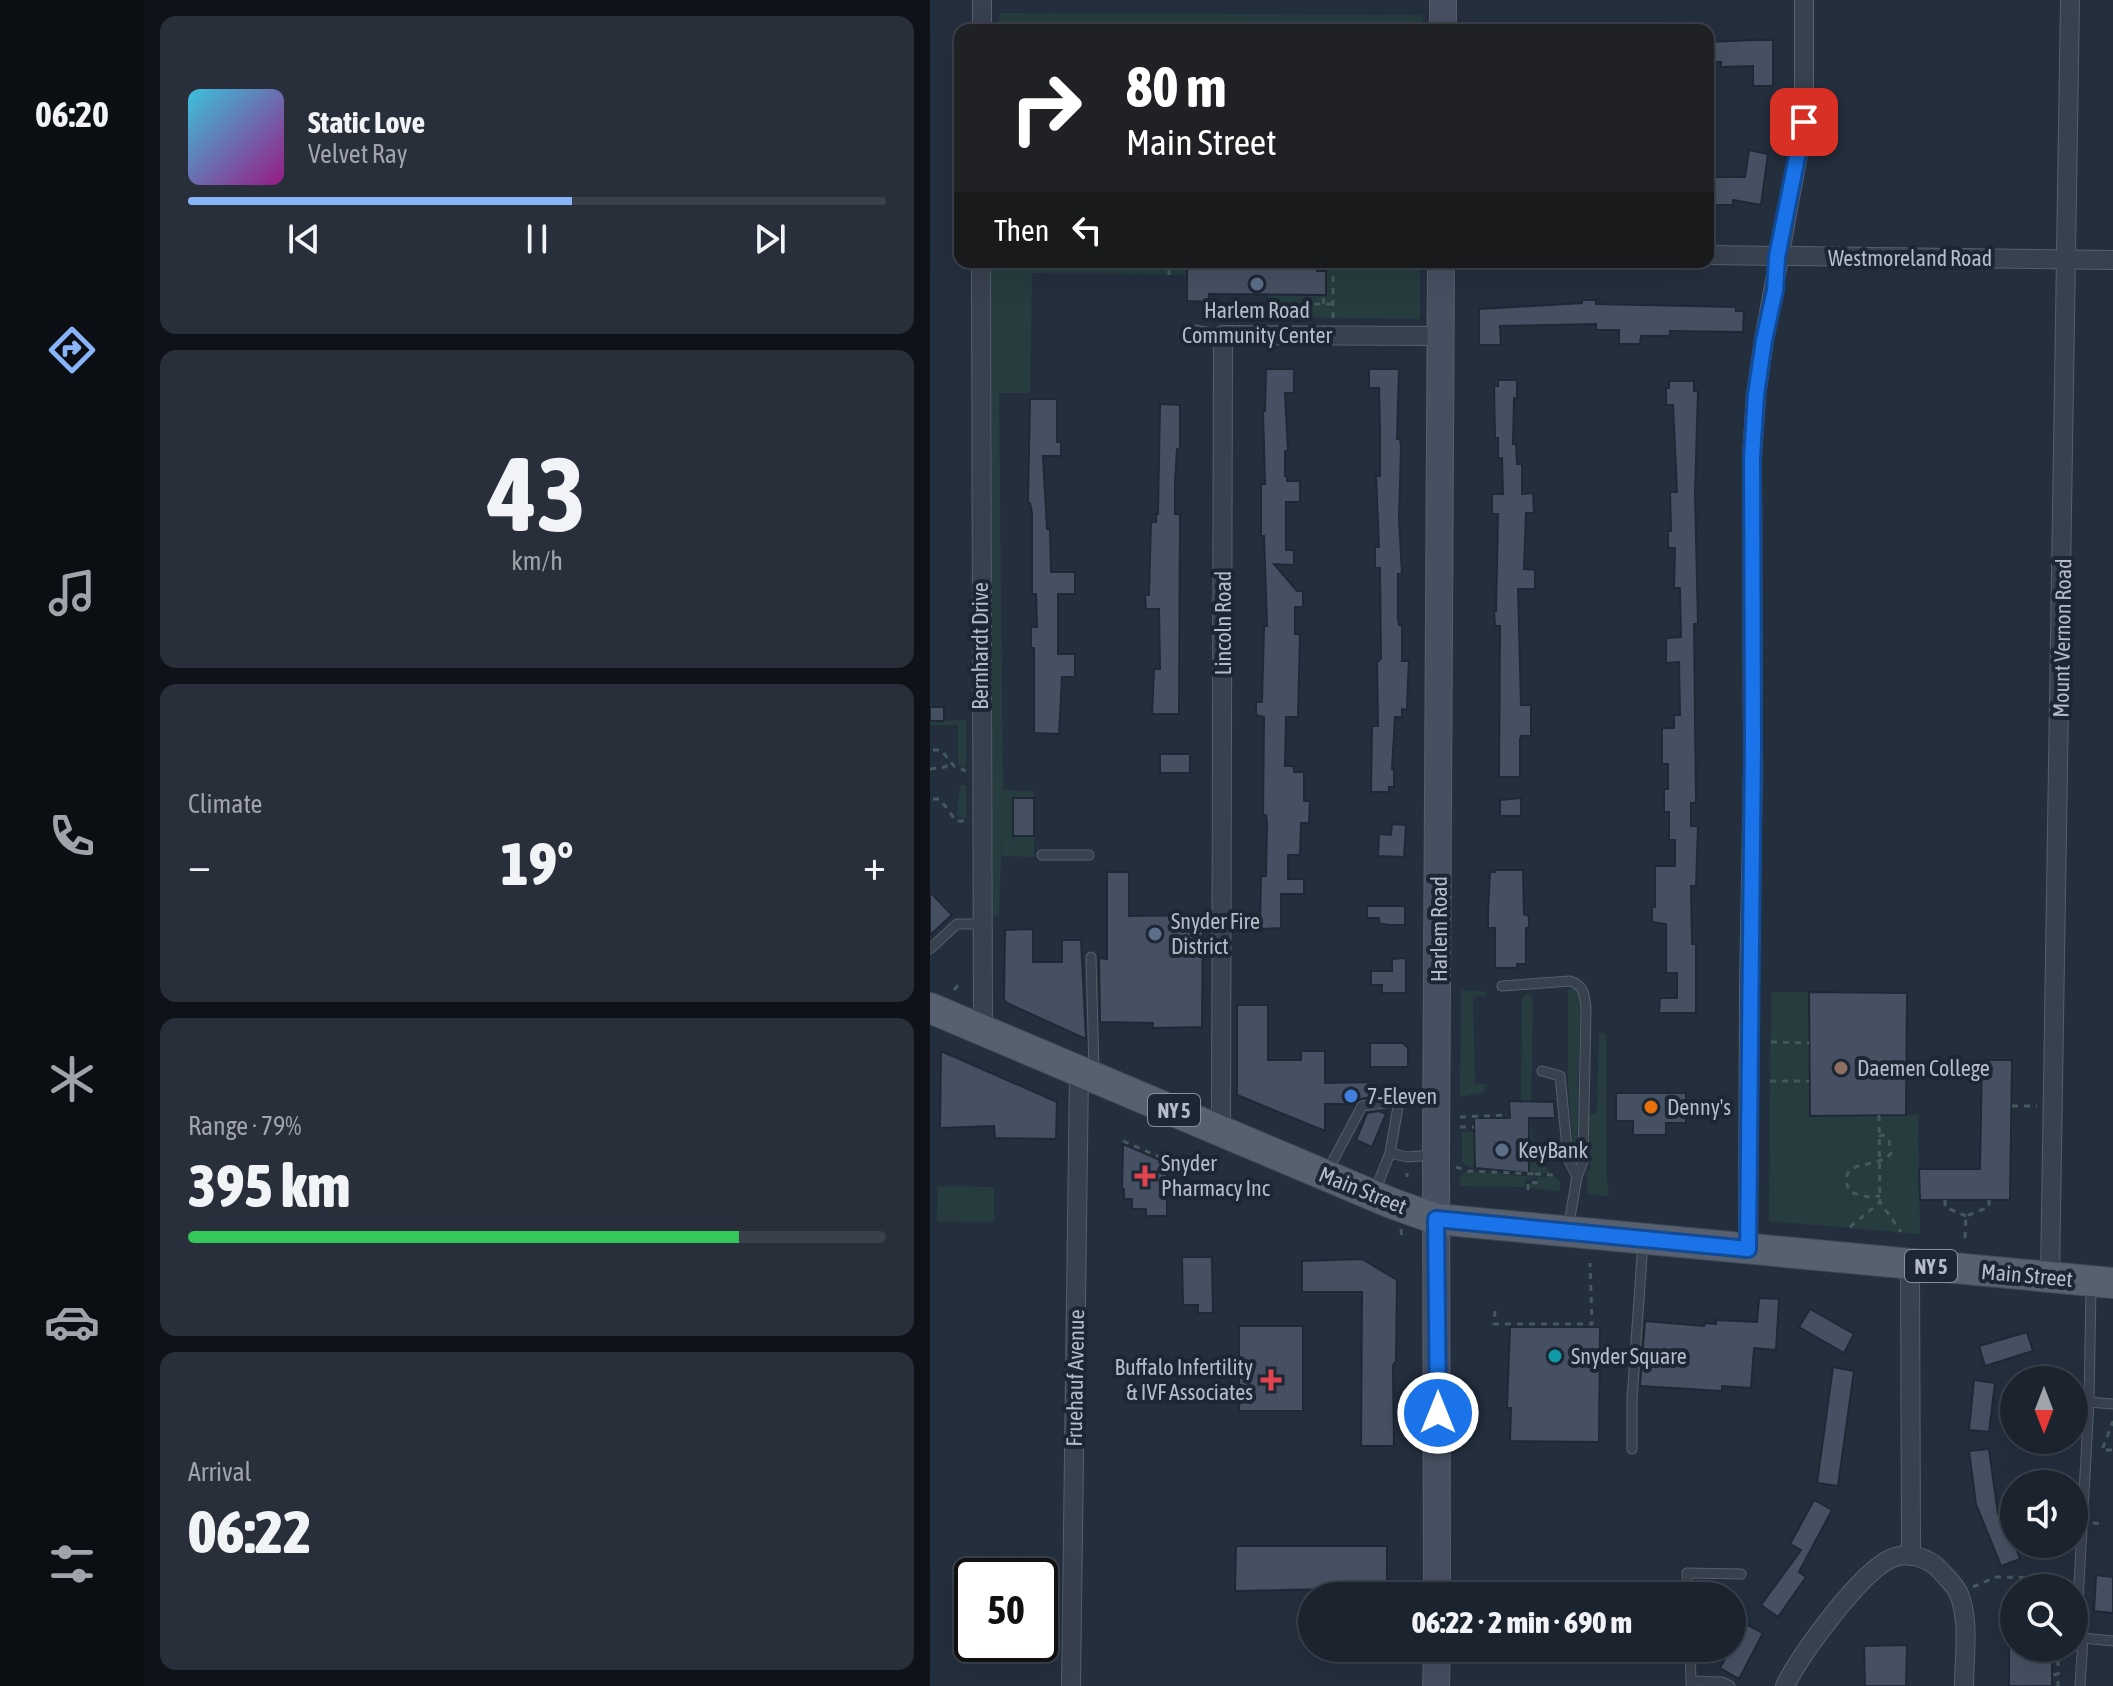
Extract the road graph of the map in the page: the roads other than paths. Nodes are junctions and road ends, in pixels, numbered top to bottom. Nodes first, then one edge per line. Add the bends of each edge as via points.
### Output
1 (982, 0) edge
2 (1442, 0) edge
3 (1804, 0) edge
4 (2070, 0) edge
5 (982, 24) edge
6 (1443, 24) edge
7 (1714, 255) edge
8 (1777, 257) junction
9 (2066, 259) junction
10 (2113, 260) edge
11 (981, 268) edge
12 (1441, 268) edge
13 (1194, 330) dead end
14 (1223, 335) junction
15 (1442, 336) junction
16 (1042, 855) dead end
17 (1089, 855) dead end
18 (981, 924) junction
19 (930, 949) edge
20 (1091, 957) dead end
21 (1502, 986) dead end
22 (930, 1008) edge
23 (983, 1030) junction
24 (1542, 1071) dead end
25 (1086, 1074) junction
26 (1399, 1101) junction
27 (1437, 1101) junction
28 (1221, 1130) junction
29 (1390, 1153) junction
30 (1447, 1161) junction
31 (1325, 1175) junction
32 (1577, 1177) junction
33 (1373, 1195) junction
34 (1436, 1219) junction
35 (1568, 1232) junction
36 (1644, 1239) junction
37 (1748, 1249) junction
38 (1910, 1264) junction
39 (2050, 1277) junction
40 (2102, 1282) edge
41 (2089, 1402) junction
42 (2113, 1404) edge
43 (1632, 1449) dead end
44 (1911, 1556) junction
45 (1741, 1574) dead end
46 (2079, 1574) edge
47 (1437, 1582) edge
48 (1687, 1582) edge
49 (2088, 1638) edge
50 (2113, 1641) edge
51 (1437, 1662) edge
52 (1690, 1662) edge
53 (2082, 1662) edge
54 (1691, 1684) edge
55 (1071, 1686) edge
56 (1436, 1686) edge
57 (1730, 1686) edge
58 (1785, 1686) edge
59 (1964, 1686) edge
60 (2080, 1686) edge

1 - 5 street
2 - 6 main road
3 - 8 street via 1804,122
4 - 9 street, Mount Vernon Road
7 - 8 street, Westmoreland Road
8 - 9 street, Westmoreland Road
8 - 37 street via 1752,457
9 - 10 street, Westmoreland Road
9 - 39 street, Mount Vernon Road
11 - 18 street, Bernhardt Drive
12 - 15 main road, Harlem Road
13 - 14 lane
14 - 15 street
14 - 28 street, Lincoln Road
15 - 27 main road, Harlem Road
16 - 17 lane
18 - 19 lane via 957,924
18 - 23 street, Bernhardt Drive
20 - 25 lane
21 - 32 lane via 1570,981 1584,990 1584,1147
22 - 23 main road, Main Street / NY 5
23 - 25 main road, Main Street / NY 5
24 - 32 lane via 1560,1076 1568,1158
25 - 28 main road, Main Street / NY 5
25 - 55 street, Fruehauf Avenue
26 - 27 lane
26 - 29 lane
26 - 31 lane via 1362,1106
27 - 30 main road, Harlem Road
28 - 31 main road, Main Street / NY 5
29 - 30 lane
29 - 33 lane
30 - 34 main road, Harlem Road
31 - 33 main road, Main Street / NY 5
32 - 35 lane
33 - 34 main road, Main Street / NY 5
34 - 35 main road, Main Street / NY 5
34 - 47 main road, Harlem Road
35 - 36 main road, Main Street / NY 5
36 - 37 main road, Main Street / NY 5
36 - 43 lane
37 - 38 main road, Main Street / NY 5
38 - 39 main road, Main Street / NY 5
38 - 44 street
39 - 40 main road, Main Street / NY 5
40 - 41 lane
41 - 42 lane
41 - 46 lane
44 - 58 street via 1889,1559 1873,1571 1805,1652
44 - 59 street via 1936,1566 1959,1595
45 - 48 lane via 1687,1573
49 - 50 lane
51 - 56 main road
52 - 54 lane
53 - 60 lane
54 - 57 lane

